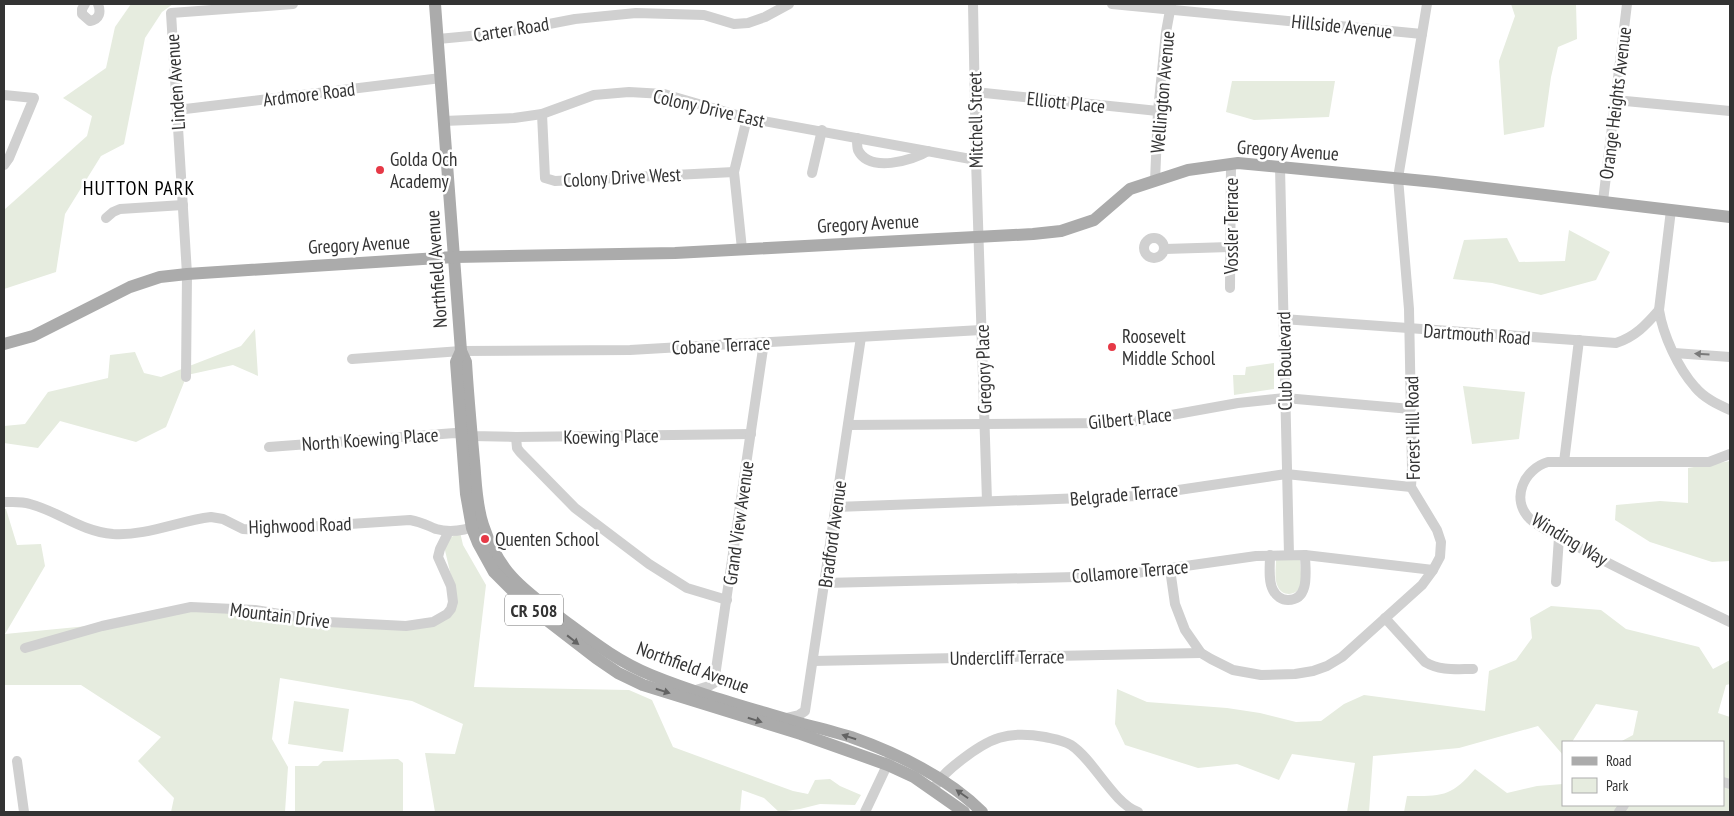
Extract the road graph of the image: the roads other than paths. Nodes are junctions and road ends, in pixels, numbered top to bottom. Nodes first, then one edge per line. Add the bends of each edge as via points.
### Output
1 (86, 4) edge
2 (98, 4) edge
3 (293, 4) edge
4 (435, 4) edge
5 (789, 4) edge
6 (973, 4) edge
7 (1112, 4) edge
8 (1427, 4) edge
9 (1626, 4) edge
10 (1171, 6) edge
11 (1422, 34) junction
12 (438, 39) junction
13 (441, 78) junction
14 (975, 92) junction
15 (4, 95) edge
16 (1615, 100) junction
17 (177, 110) junction
18 (1730, 111) edge
19 (1158, 112) junction
20 (542, 114) junction
21 (747, 118) junction
22 (444, 122) junction
23 (822, 130) junction
24 (857, 138) junction
25 (928, 151) junction
26 (976, 160) junction
27 (1231, 164) junction
28 (4, 165) edge
29 (1280, 167) junction
30 (734, 172) junction
31 (812, 173) dead end
32 (1398, 178) junction
33 (1155, 181) junction
34 (1603, 201) junction
35 (183, 205) junction
36 (1671, 210) junction
37 (1730, 217) edge
38 (106, 218) dead end
39 (978, 236) junction
40 (1230, 247) junction
41 (742, 249) junction
42 (1165, 249) dead end
43 (454, 257) junction
44 (187, 274) junction
45 (1230, 288) dead end
46 (1659, 310) junction
47 (1284, 319) junction
48 (1409, 329) junction
49 (981, 330) junction
50 (861, 336) junction
51 (1579, 340) junction
52 (764, 342) junction
53 (4, 344) edge
54 (461, 352) junction
55 (1674, 353) junction
56 (1730, 357) edge
57 (352, 359) dead end
58 (186, 377) dead end
59 (1285, 398) junction
60 (1411, 409) junction
61 (1730, 410) edge
62 (985, 424) junction
63 (848, 425) junction
64 (751, 434) junction
65 (467, 435) junction
66 (516, 437) junction
67 (269, 447) dead end
68 (1730, 454) edge
69 (1564, 462) junction
70 (1286, 474) junction
71 (1411, 487) junction
72 (4, 502) edge
73 (987, 502) junction
74 (836, 507) junction
75 (477, 526) junction
76 (449, 531) junction
77 (1559, 537) junction
78 (1289, 554) junction
79 (1270, 555) junction
80 (1305, 555) junction
81 (1170, 569) junction
82 (1434, 570) junction
83 (1556, 582) dead end
84 (824, 583) junction
85 (727, 600) junction
86 (1386, 618) junction
87 (1730, 622) edge
88 (25, 648) dead end
89 (1201, 653) junction
90 (813, 661) junction
91 (1473, 668) dead end
92 (696, 690) junction
93 (712, 701) junction
94 (803, 723) junction
95 (890, 760) junction
96 (17, 761) dead end
97 (940, 779) junction
98 (933, 790) junction
99 (24, 812) edge
100 (865, 812) edge
101 (964, 812) edge
102 (982, 812) edge
103 (1138, 812) edge

1 - 2 street via 82,14 90,20 100,15
3 - 17 street, Linden Avenue via 171,13
4 - 12 main road, Northfield Avenue / CR 508
5 - 12 street, Carter Road via 748,24 734,24 704,15 636,13 575,18 502,33
6 - 14 street, Mitchell Street
7 - 10 street, Hillside Avenue
8 - 11 street, Forest Hill Road
9 - 16 street, Orange Heights Avenue
10 - 11 street, Hillside Avenue
10 - 19 street, Wellington Avenue
11 - 32 street, Forest Hill Road
12 - 13 main road, Northfield Avenue / CR 508
13 - 17 street, Ardmore Road
13 - 22 main road, Northfield Avenue / CR 508
14 - 19 street, Elliott Place
14 - 26 street, Mitchell Street
15 - 28 street via 34,98
16 - 18 street
16 - 34 street, Orange Heights Avenue
17 - 35 street, Linden Avenue
19 - 33 street, Wellington Avenue
20 - 21 street, Colony Drive East via 594,95 629,92 664,94
20 - 22 street, Colony Drive East
20 - 30 street, Colony Drive West via 545,178 555,181
21 - 23 street, Colony Drive East
21 - 30 street
22 - 43 main road, Northfield Avenue / CR 508
23 - 24 street, Colony Drive East
23 - 31 street
24 - 25 street, Colony Drive East
24 - 25 street via 858,150 876,164 916,158
25 - 26 street, Colony Drive East
26 - 39 street, Mitchell Street
27 - 29 main road, Gregory Avenue
27 - 33 main road, Gregory Avenue via 1188,170
27 - 40 street, Vossler Terrace
29 - 32 main road, Gregory Avenue
29 - 47 street, Club Boulevard
30 - 41 street
32 - 34 main road, Gregory Avenue
32 - 48 street, Forest Hill Road
33 - 39 main road, Gregory Avenue via 1130,189 1094,220 1061,231
34 - 36 main road, Gregory Avenue
35 - 38 street via 120,209
35 - 44 street, Linden Avenue
36 - 37 main road, Gregory Avenue
36 - 46 street
39 - 41 main road, Gregory Avenue
39 - 49 street, Gregory Place
40 - 42 street
40 - 45 street, Vossler Terrace
41 - 43 main road, Gregory Avenue
43 - 44 main road, Gregory Avenue
43 - 54 main road, Northfield Avenue / CR 508
44 - 53 main road, Gregory Avenue via 160,277 130,286 32,336
44 - 58 street, Linden Avenue
46 - 51 street, Dartmouth Road via 1626,340 1616,343
46 - 55 street
47 - 48 street, Dartmouth Road
47 - 59 street, Club Boulevard
48 - 51 street, Dartmouth Road
48 - 60 street, Forest Hill Road
49 - 50 street, Cobane Terrace
49 - 62 street, Gregory Place
50 - 52 street, Cobane Terrace
50 - 63 street, Bradford Avenue
51 - 69 street
52 - 54 street, Cobane Terrace via 630,350
52 - 64 street, Grand View Avenue
54 - 57 street, Cobane Terrace
54 - 65 main road, Northfield Avenue / CR 508 via 456,362
56 -> 55 street
55 - 61 street via 1695,388 1714,403
59 - 60 street, Gilbert Place
59 - 62 street, Gilbert Place via 1138,421
59 - 70 street, Club Boulevard
60 - 71 street, Forest Hill Road
62 - 63 street, Gilbert Place
62 - 73 street, Gregory Place
63 - 74 street, Bradford Avenue
64 - 66 street, Koewing Place
64 - 85 street, Grand View Avenue
65 - 66 street, Koewing Place
65 - 67 street, North Koewing Place via 455,433
65 - 75 main road, Northfield Avenue / CR 508 via 466,494
66 - 85 street via 520,452 575,508 649,564 687,588
68 - 69 street, Winding Way via 1709,462
69 - 77 street, Winding Way via 1548,462 1532,470 1520,495 1523,509 1532,521
70 - 71 street, Belgrade Terrace
70 - 73 street, Belgrade Terrace via 1138,496
70 - 78 street, Club Boulevard
71 - 82 street, Forest Hill Road via 1441,542 1440,557
72 - 76 street, Highwood Road via 32,504 80,527 112,534 133,534 211,516 243,529 410,520
73 - 74 street, Belgrade Terrace
74 - 84 street, Bradford Avenue
75 - 76 street, Highwood Road
75 - 92 main road, Northfield Avenue / CR 508 via 502,566 526,592 609,654 652,676
75 -> 93 main road, Northfield Avenue / CR 508 via 485,557 505,585 596,658 643,685
76 - 88 street, Mountain Drive via 438,557 453,602 447,614 433,622 406,626 328,622 255,610 191,607 102,626
77 - 83 street
77 - 87 street, Winding Way
78 - 79 street, Collamore Terrace
78 - 80 street, Collamore Terrace
79 - 80 street via 1272,587 1277,596 1286,600 1297,598 1304,590
79 - 81 street, Collamore Terrace
80 - 82 street, Collamore Terrace
81 - 84 street, Collamore Terrace via 1115,576
81 - 89 street, Forest Hill Road via 1172,592 1180,619
82 - 86 street, Forest Hill Road
84 - 90 street, Bradford Avenue
85 - 92 street, Grand View Avenue via 714,683
86 - 89 street, Forest Hill Road via 1342,657 1313,671 1262,675 1234,670
86 - 91 street via 1433,667
89 - 90 street, Undercliff Terrace
90 - 94 street, Bradford Avenue
92 - 93 main road, Northfield Avenue / CR 508
93 -> 94 main road, Northfield Avenue / CR 508
93 - 94 main road, Northfield Avenue / CR 508
94 - 95 main road, Northfield Avenue / CR 508
95 - 97 main road, Northfield Avenue / CR 508
95 - 98 main road, Northfield Avenue / CR 508
95 - 100 street
96 - 99 street
97 - 98 street
102 -> 97 main road, Northfield Avenue / CR 508
97 - 103 street via 988,741 1034,735 1071,745 1122,801
98 - 101 main road, Northfield Avenue / CR 508

